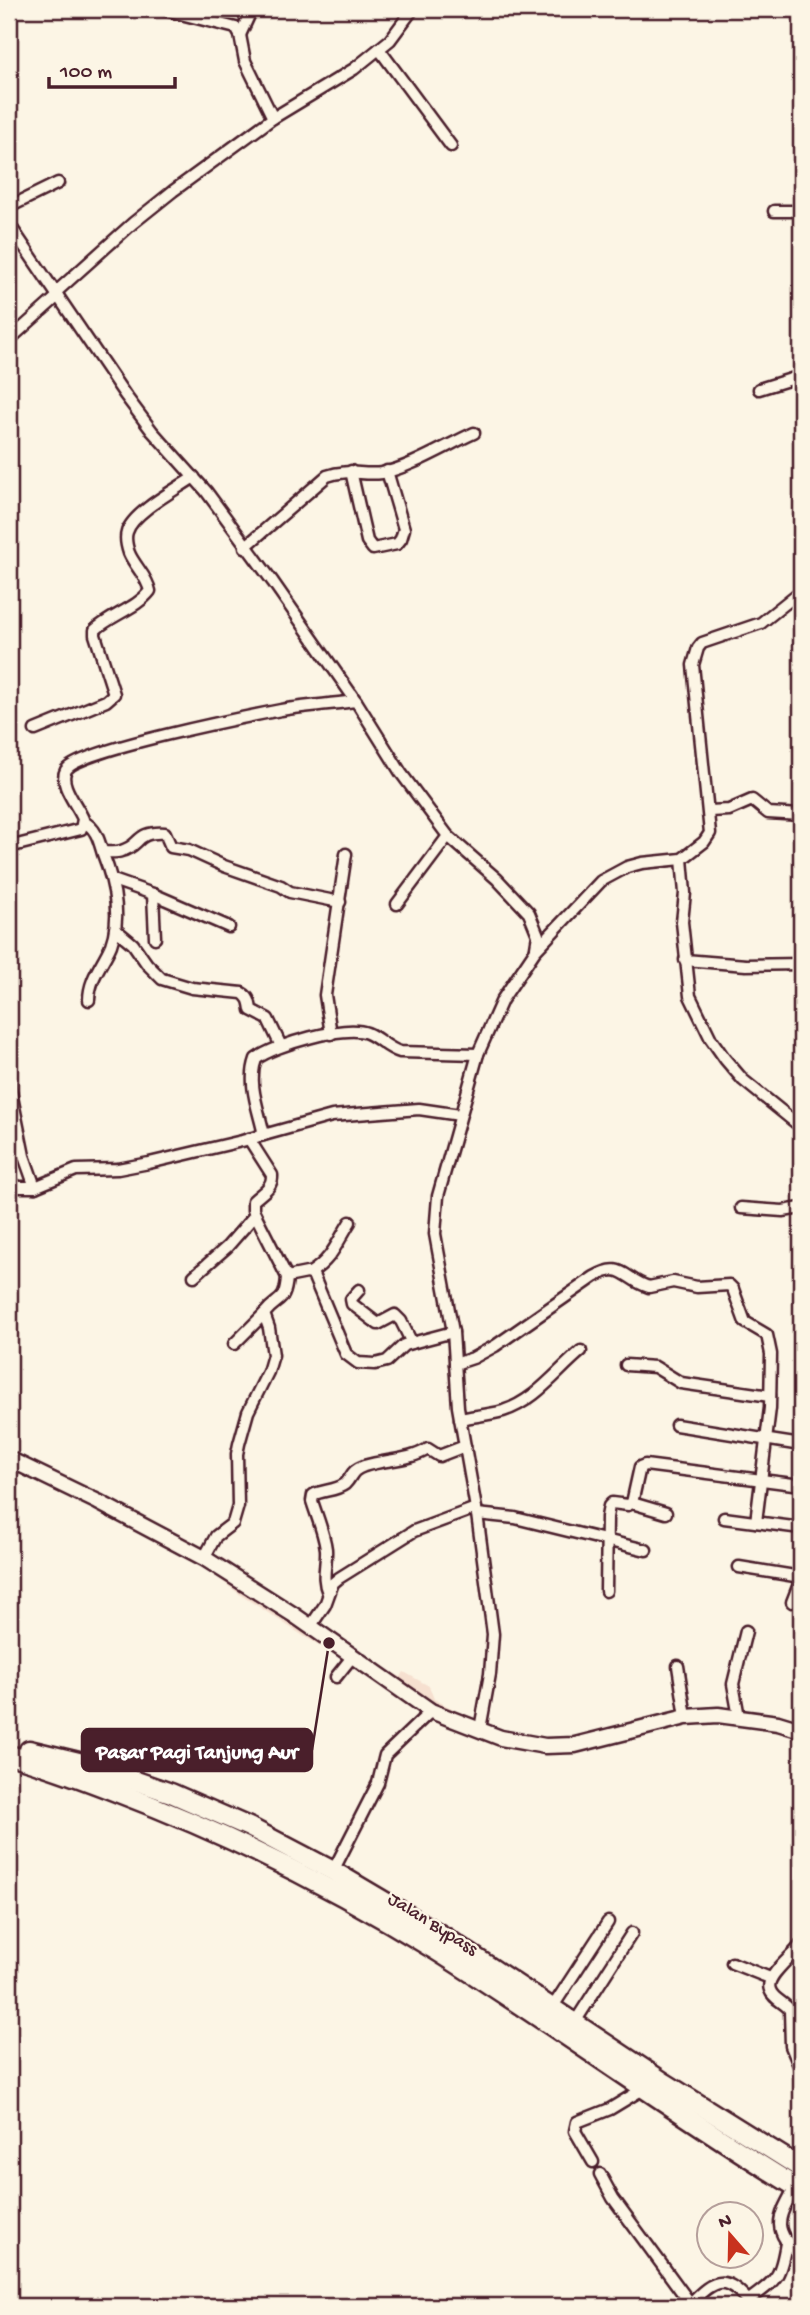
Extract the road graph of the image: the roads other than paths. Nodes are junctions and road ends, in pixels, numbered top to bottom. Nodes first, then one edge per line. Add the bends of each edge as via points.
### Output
1 (161, 9) edge
2 (252, 9) edge
3 (413, 9) edge
4 (240, 35) junction
5 (379, 49) junction
6 (273, 118) junction
7 (451, 146) dead end
8 (58, 183) dead end
9 (9, 207) edge
10 (774, 211) dead end
11 (801, 212) edge
12 (9, 224) edge
13 (57, 294) junction
14 (9, 340) edge
15 (801, 376) edge
16 (759, 389) dead end
17 (474, 433) dead end
18 (351, 471) junction
19 (387, 471) junction
20 (194, 477) junction
21 (245, 547) junction
22 (801, 592) edge
23 (356, 701) junction
24 (35, 730) dead end
25 (709, 811) junction
26 (801, 814) edge
27 (84, 822) junction
28 (448, 836) junction
29 (9, 848) edge
30 (103, 852) junction
31 (346, 854) dead end
32 (682, 859) junction
33 (113, 880) junction
34 (153, 894) junction
35 (340, 902) junction
36 (397, 904) dead end
37 (229, 927) dead end
38 (115, 929) junction
39 (155, 938) dead end
40 (535, 951) junction
41 (685, 960) junction
42 (801, 964) edge
43 (89, 1000) dead end
44 (331, 1034) junction
45 (9, 1036) edge
46 (281, 1046) junction
47 (478, 1054) junction
48 (460, 1115) junction
49 (801, 1127) edge
50 (264, 1135) junction
51 (249, 1139) junction
52 (9, 1182) edge
53 (35, 1187) junction
54 (741, 1208) dead end
55 (801, 1208) edge
56 (255, 1215) junction
57 (350, 1222) dead end
58 (310, 1273) junction
59 (194, 1276) dead end
60 (287, 1277) junction
61 (359, 1290) dead end
62 (264, 1314) junction
63 (453, 1332) junction
64 (412, 1343) junction
65 (234, 1344) dead end
66 (581, 1351) dead end
67 (455, 1364) junction
68 (626, 1365) dead end
69 (769, 1396) junction
70 (460, 1419) junction
71 (676, 1426) dead end
72 (765, 1440) junction
73 (801, 1445) edge
74 (465, 1446) junction
75 (9, 1459) edge
76 (761, 1479) junction
77 (801, 1485) edge
78 (632, 1503) junction
79 (476, 1511) junction
80 (666, 1513) dead end
81 (724, 1518) dead end
82 (756, 1522) junction
83 (801, 1528) edge
84 (606, 1541) junction
85 (646, 1550) dead end
86 (204, 1558) junction
87 (739, 1567) dead end
88 (801, 1578) edge
89 (606, 1591) dead end
90 (328, 1593) junction
91 (792, 1602) dead end
92 (310, 1627) junction
93 (746, 1631) dead end
94 (352, 1657) junction
95 (678, 1666) dead end
96 (336, 1677) dead end
97 (431, 1711) junction
98 (686, 1717) junction
99 (739, 1717) junction
100 (480, 1729) junction
101 (801, 1730) edge
102 (9, 1745) edge
103 (9, 1755) edge
104 (333, 1871) junction
105 (608, 1922) dead end
106 (632, 1933) dead end
107 (801, 1944) edge
108 (443, 1945) junction
109 (733, 1963) dead end
110 (770, 1978) junction
111 (552, 2008) junction
112 (575, 2022) junction
113 (801, 2070) edge
114 (643, 2089) junction
115 (593, 2162) dead end
116 (801, 2168) edge
117 (600, 2174) dead end
118 (798, 2189) edge
119 (786, 2243) junction
120 (801, 2257) edge
121 (801, 2303) edge
122 (750, 2304) edge
123 (689, 2305) edge
124 (797, 2306) edge

1 - 4 street via 233,26
2 - 4 street
3 - 5 street
4 - 6 street via 245,61
5 - 6 street
5 - 7 street
6 - 13 street via 133,223
8 - 9 street
10 - 11 street
12 - 13 street
13 - 14 street
13 - 20 street via 152,431
15 - 16 street
17 - 19 street
18 - 19 street
18 - 19 street via 367,541 373,549 397,544 404,529
18 - 21 street via 327,476
20 - 21 street
20 - 24 street via 136,517 127,531 130,554 150,591 95,630 114,694
21 - 23 street
22 - 25 street via 761,623 708,640 698,648 694,665
23 - 27 street via 283,710 127,744 70,765 65,785
23 - 28 street
25 - 26 street via 729,810 752,800 768,813
25 - 32 street via 708,836
27 - 29 street via 78,830
27 - 30 street via 92,828
28 - 36 street
28 - 40 street via 529,913 538,935
30 - 33 street
30 - 35 street via 121,852 146,834 165,834 171,847 189,850 290,892
31 - 35 street
32 - 40 street via 627,867 601,881
32 - 41 street
33 - 34 street
33 - 38 street
34 - 37 street
34 - 39 street
35 - 44 street via 325,995
38 - 43 street via 96,970
38 - 46 street via 134,944 162,979 242,993 251,1010 271,1023
40 - 47 street via 502,1000
41 - 42 street
41 - 49 street via 690,996 711,1040 743,1080
44 - 46 street
44 - 47 street via 345,1030 367,1033 400,1052
45 - 53 street via 13,1099
46 - 50 street via 256,1059 252,1070
47 - 48 street
48 - 50 street via 419,1109 332,1116
48 - 63 street via 435,1212
50 - 51 street
51 - 53 street via 118,1169 76,1170
51 - 56 street via 272,1175 267,1189 253,1201
52 - 53 street
54 - 55 street
56 - 59 street
56 - 60 street
57 - 58 street via 327,1262
58 - 60 street
58 - 64 street via 351,1360 366,1364 387,1361
60 - 62 street via 285,1296
61 - 64 street via 351,1299 356,1308 378,1324 395,1315
62 - 65 street
62 - 86 street via 273,1355 239,1444 238,1506 233,1523 216,1536
63 - 64 street
63 - 67 street
66 - 70 street via 525,1401
67 - 69 street via 486,1352 594,1277 615,1269 649,1287 673,1282 732,1286 745,1322 764,1331 769,1339
67 - 70 street
68 - 69 street via 655,1367 681,1383
69 - 72 street
70 - 74 street
71 - 72 street
72 - 73 street
72 - 76 street
74 - 79 street
74 - 90 street via 438,1456 429,1449 411,1458 365,1466 351,1473 344,1485 313,1495 325,1546 323,1577
75 - 86 street
76 - 77 street
76 - 78 street via 645,1465 639,1470
76 - 82 street
78 - 80 street
78 - 84 street via 610,1503
79 - 84 street
79 - 90 street via 414,1531 339,1578
79 - 100 street via 493,1634
81 - 82 street
82 - 83 street
84 - 85 street
84 - 89 street
86 - 92 street
87 - 88 street
88 - 91 street
90 - 92 street
92 - 94 street
93 - 99 street via 733,1684
94 - 96 street
94 - 97 street
95 - 98 street
97 - 100 street
97 - 104 street via 385,1755 378,1783
98 - 99 street
98 - 100 street via 575,1745 527,1743
99 - 101 street
102 - 104 highway, Jalan Bypass via 87,1764 171,1793
103 - 108 highway, Jalan Bypass via 218,1834
104 - 108 highway, Jalan Bypass
105 - 111 street
106 - 112 street
107 - 110 street
108 - 111 highway, Jalan Bypass
108 - 114 highway, Jalan Bypass
109 - 110 street
110 - 113 street via 771,1992 790,2010 791,2046
111 - 112 highway, Jalan Bypass
112 - 116 highway, Jalan Bypass
114 - 115 street via 578,2122 575,2131
114 - 118 highway, Jalan Bypass
117 - 123 street
118 - 119 street via 784,2207 779,2226
119 - 120 street
119 - 122 street via 780,2274
121 - 124 street
122 - 123 street via 723,2282

